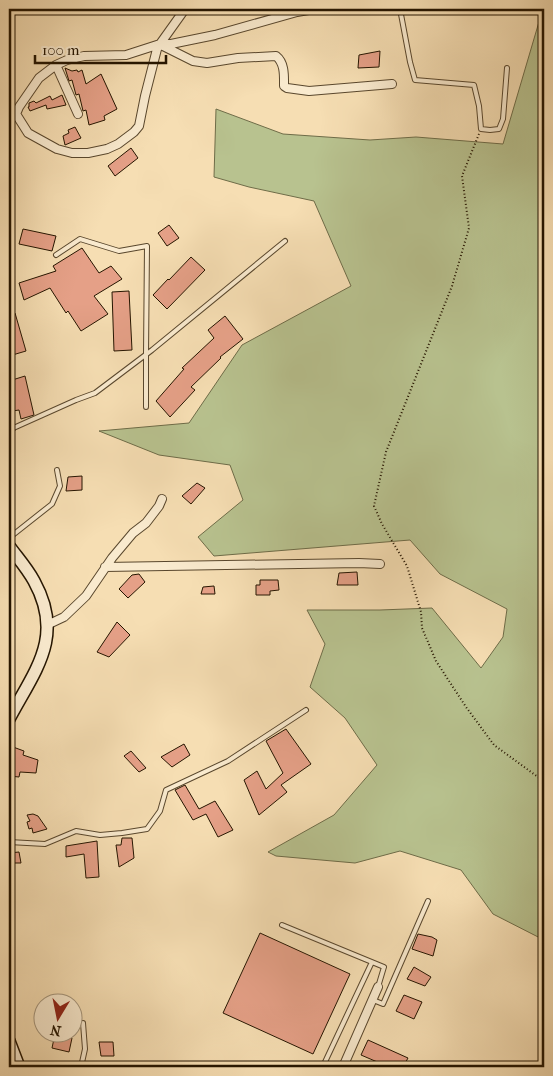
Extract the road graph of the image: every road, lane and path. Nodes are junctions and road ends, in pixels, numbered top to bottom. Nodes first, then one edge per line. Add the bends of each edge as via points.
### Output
1 (185, 9) edge
2 (314, 9) edge
3 (400, 9) edge
4 (278, 13) edge
5 (188, 41) junction
6 (160, 44) junction
7 (184, 56) junction
8 (56, 66) junction
9 (507, 68) dead end
10 (392, 84) dead end
11 (16, 114) junction
12 (78, 114) dead end
13 (9, 119) edge
14 (481, 129) junction
15 (286, 241) dead end
16 (56, 255) dead end
17 (146, 355) junction
18 (146, 407) dead end
19 (9, 418) edge
20 (11, 430) edge
21 (57, 470) dead end
22 (162, 499) dead end
23 (9, 538) edge
24 (9, 546) edge
25 (380, 564) dead end
26 (105, 567) junction
27 (47, 625) junction
28 (306, 710) dead end
29 (9, 719) edge
30 (544, 784) edge
31 (9, 842) edge
32 (428, 901) dead end
33 (282, 925) dead end
34 (372, 962) junction
35 (378, 988) joint
36 (372, 1000) junction
37 (83, 1023) dead end
38 (9, 1040) edge
39 (544, 1059) edge
40 (325, 1062) dead end
41 (19, 1067) edge
42 (81, 1067) edge
43 (343, 1067) edge
44 (540, 1067) edge

1 - 6 street
2 - 4 street
3 - 14 lane via 415,80 474,85
4 - 5 street
5 - 6 street
5 - 7 street via 182,46
6 - 7 street
6 - 8 street via 126,55 84,56
6 - 11 street via 139,126 118,144 88,153 57,149 28,133
7 - 10 street via 207,63 276,56 284,72 284,86 309,91
8 - 11 street via 39,78
8 - 12 street
9 - 14 lane via 503,119 499,129
11 - 13 street
14 - 30 path via 462,176 469,228 452,286 386,452 374,506 407,566 421,612 422,628 436,661 494,745
15 - 17 lane
16 - 17 lane via 80,239 119,250 147,246
17 - 18 lane
17 - 20 lane via 95,393
19 - 20 lane
21 - 23 lane via 60,486 52,504
22 - 26 street via 146,523 133,533
24 - 27 street via 41,595
25 - 26 street
26 - 27 street via 86,596 64,617
27 - 29 street via 42,656
28 - 31 lane via 228,761 166,790 160,811 146,829 100,835 76,831 45,844
32 - 36 lane via 383,1004
33 - 34 lane
34 - 35 lane via 384,967
34 - 40 lane
35 - 36 street
36 - 43 street
37 - 42 lane via 85,1048
38 - 41 street
39 - 44 lane

